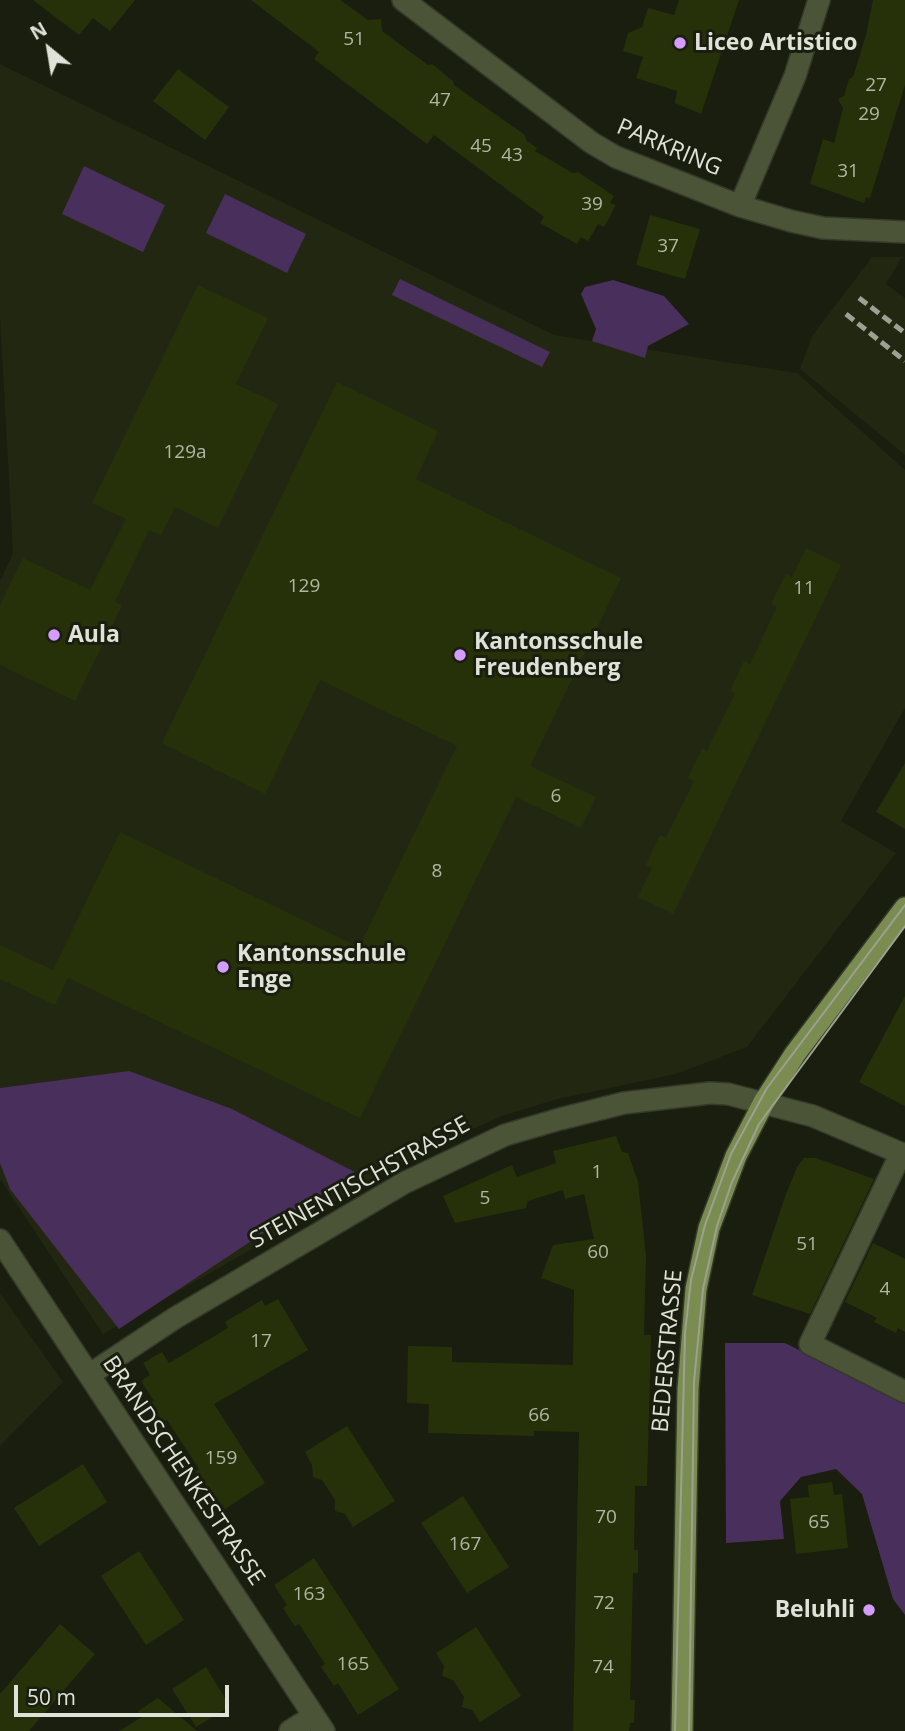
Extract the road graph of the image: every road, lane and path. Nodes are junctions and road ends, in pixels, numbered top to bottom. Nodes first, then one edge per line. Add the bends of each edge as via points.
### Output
1 (403, 0) edge
2 (818, 0) edge
3 (740, 206) junction
4 (905, 232) edge
5 (905, 908) edge
6 (764, 1102) junction
7 (903, 1154) edge
8 (0, 1240) edge
9 (89, 1375) junction
10 (905, 1392) edge
11 (319, 1723) edge
12 (290, 1731) edge
13 (682, 1731) edge

1 - 3 street, PARKRING via 592,143
2 - 3 street, PARKRING via 795,76
3 - 4 street via 815,227
5 - 6 main road, BEDERSTRASSE
6 - 7 street, STEINENTISCHSTRASSE via 813,1116
6 - 9 street, STEINENTISCHSTRASSE via 710,1093 625,1103 505,1135 425,1172 306,1240
6 - 13 main road, BEDERSTRASSE via 718,1201 696,1289 687,1421
7 - 10 street via 810,1344
8 - 9 street, BRANDSCHENKESTRASSE
9 - 11 street, BRANDSCHENKESTRASSE
11 - 12 street

